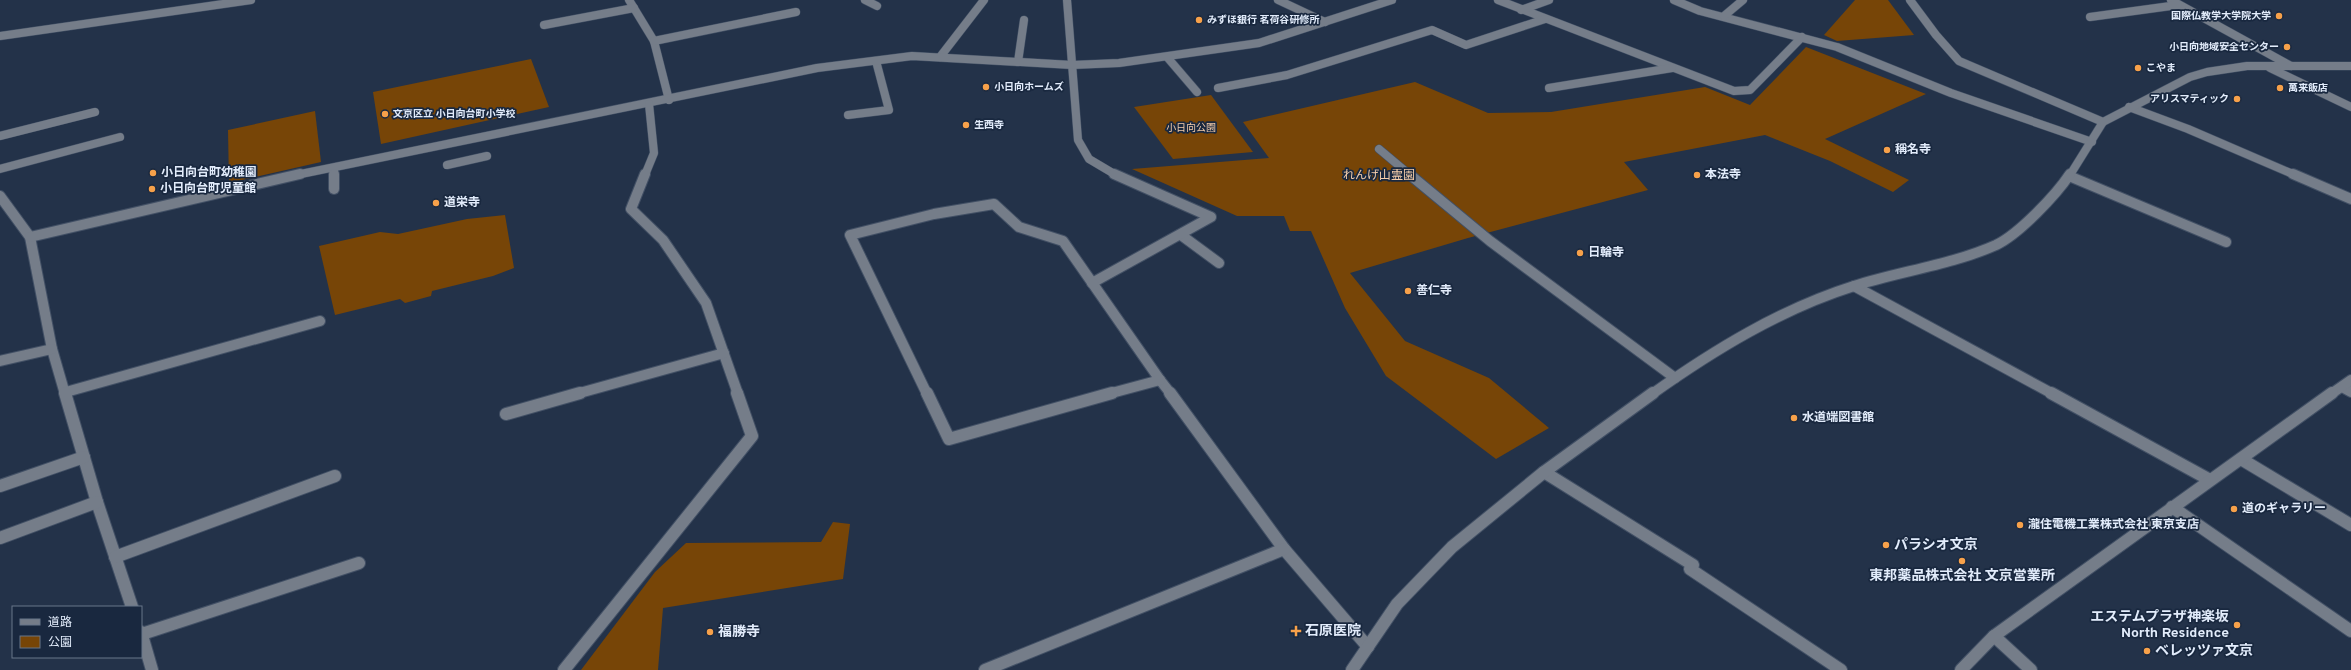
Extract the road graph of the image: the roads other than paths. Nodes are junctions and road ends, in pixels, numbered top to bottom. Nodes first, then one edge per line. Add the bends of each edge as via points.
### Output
1 (251, 0) edge
2 (629, 0) edge
3 (865, 0) edge
4 (984, 0) edge
5 (1067, 0) edge
6 (1278, 0) edge
7 (1392, 0) edge
8 (1498, 0) edge
9 (1549, 0) edge
10 (1674, 0) edge
11 (1743, 0) edge
12 (1910, 0) edge
13 (2171, 0) edge
14 (2178, 4) junction
15 (877, 6) dead end
16 (634, 8) junction
17 (1521, 10) junction
18 (796, 12) dead end
19 (1724, 16) junction
20 (2090, 17) dead end
21 (1545, 19) junction
22 (1024, 20) dead end
23 (1325, 22) junction
24 (544, 25) dead end
25 (0, 36) edge
26 (1802, 37) junction
27 (654, 41) junction
28 (940, 57) junction
29 (1167, 57) junction
30 (876, 61) junction
31 (1018, 62) junction
32 (1072, 65) junction
33 (2291, 66) junction
34 (2351, 66) edge
35 (2268, 67) junction
36 (1674, 68) junction
37 (1218, 88) dead end
38 (1549, 88) dead end
39 (1197, 92) dead end
40 (669, 100) junction
41 (649, 104) junction
42 (2129, 107) junction
43 (2351, 107) edge
44 (95, 112) dead end
45 (848, 115) dead end
46 (2103, 122) junction
47 (0, 136) edge
48 (120, 137) dead end
49 (2092, 142) junction
50 (1379, 149) dead end
51 (487, 156) dead end
52 (447, 165) dead end
53 (334, 168) junction
54 (0, 169) edge
55 (2069, 176) junction
56 (334, 189) dead end
57 (0, 196) edge
58 (2351, 200) edge
59 (1181, 235) junction
60 (30, 238) junction
61 (2226, 242) dead end
62 (1219, 263) dead end
63 (1092, 283) junction
64 (1854, 286) junction
65 (320, 321) dead end
66 (52, 349) junction
67 (724, 354) junction
68 (0, 361) edge
69 (1675, 378) junction
70 (1160, 380) junction
71 (2348, 386) edge
72 (66, 392) junction
73 (506, 414) dead end
74 (84, 457) junction
75 (2241, 458) junction
76 (1544, 472) junction
77 (335, 476) dead end
78 (2210, 480) junction
79 (0, 486) edge
80 (97, 502) junction
81 (2172, 507) junction
82 (2351, 525) edge
83 (0, 538) edge
84 (1284, 549) junction
85 (115, 557) junction
86 (359, 562) dead end
87 (132, 606) edge
88 (2351, 631) edge
89 (142, 633) edge
90 (142, 636) edge
91 (1994, 636) junction
92 (1368, 647) junction
93 (152, 670) edge
94 (564, 670) edge
95 (985, 670) edge
96 (1352, 670) edge
97 (1841, 670) edge
98 (1961, 670) edge
99 (2031, 670) edge

1 - 25 street
2 - 16 street
3 - 15 street
4 - 28 street
5 - 32 street
6 - 23 street
7 - 23 street
8 - 17 street
9 - 17 street
10 - 19 street via 1700,11
11 - 19 street
12 - 46 street via 1959,61
13 - 14 street
14 - 20 street
14 - 33 street
16 - 24 street
16 - 27 street
17 - 21 street
18 - 27 street
19 - 26 street
21 - 36 street
21 - 37 street via 1466,44 1432,30 1287,75
22 - 31 street
23 - 29 street via 1259,43
26 - 36 street via 1750,90 1734,91
26 - 49 street via 1837,47 1951,93
27 - 40 street
28 - 30 street via 912,56
28 - 31 street
29 - 32 street
29 - 39 street
30 - 40 street via 818,68
30 - 45 street via 889,110
31 - 32 street
32 - 59 street via 1078,140 1089,159 1126,181 1211,217
33 - 34 street
33 - 35 street
35 - 42 street via 2205,71
35 - 43 street
36 - 38 street
40 - 41 street
41 - 53 street
41 - 67 street via 654,153 631,209 663,240 706,303
42 - 46 street
42 - 58 street via 2188,129
44 - 47 street
46 - 49 street
48 - 54 street
49 - 55 street
50 - 69 street via 1490,241
51 - 52 street
53 - 56 street
53 - 60 street via 266,181
55 - 61 street
55 - 64 street via 2040,211 1998,244 1950,262
57 - 60 street
59 - 62 street
59 - 63 street
60 - 66 street
63 - 70 street
63 - 70 street via 1063,241 1019,226 994,204 934,214 850,236 948,439
64 - 69 street via 1772,319
64 - 78 street
65 - 72 street
66 - 68 street
66 - 72 street
67 - 73 street
67 - 94 street via 752,436
69 - 76 street
70 - 84 street
71 - 75 street
72 - 74 street
74 - 79 street
74 - 80 street
75 - 78 street
75 - 82 street
76 - 92 street via 1452,547 1397,604
76 - 97 street via 1693,565 1690,569
77 - 85 street
78 - 81 street
80 - 83 street
80 - 85 street
81 - 88 street
81 - 91 street
84 - 92 street
84 - 95 street
85 - 87 street
86 - 89 street
90 - 93 street
91 - 98 street
91 - 99 street
92 - 96 street

